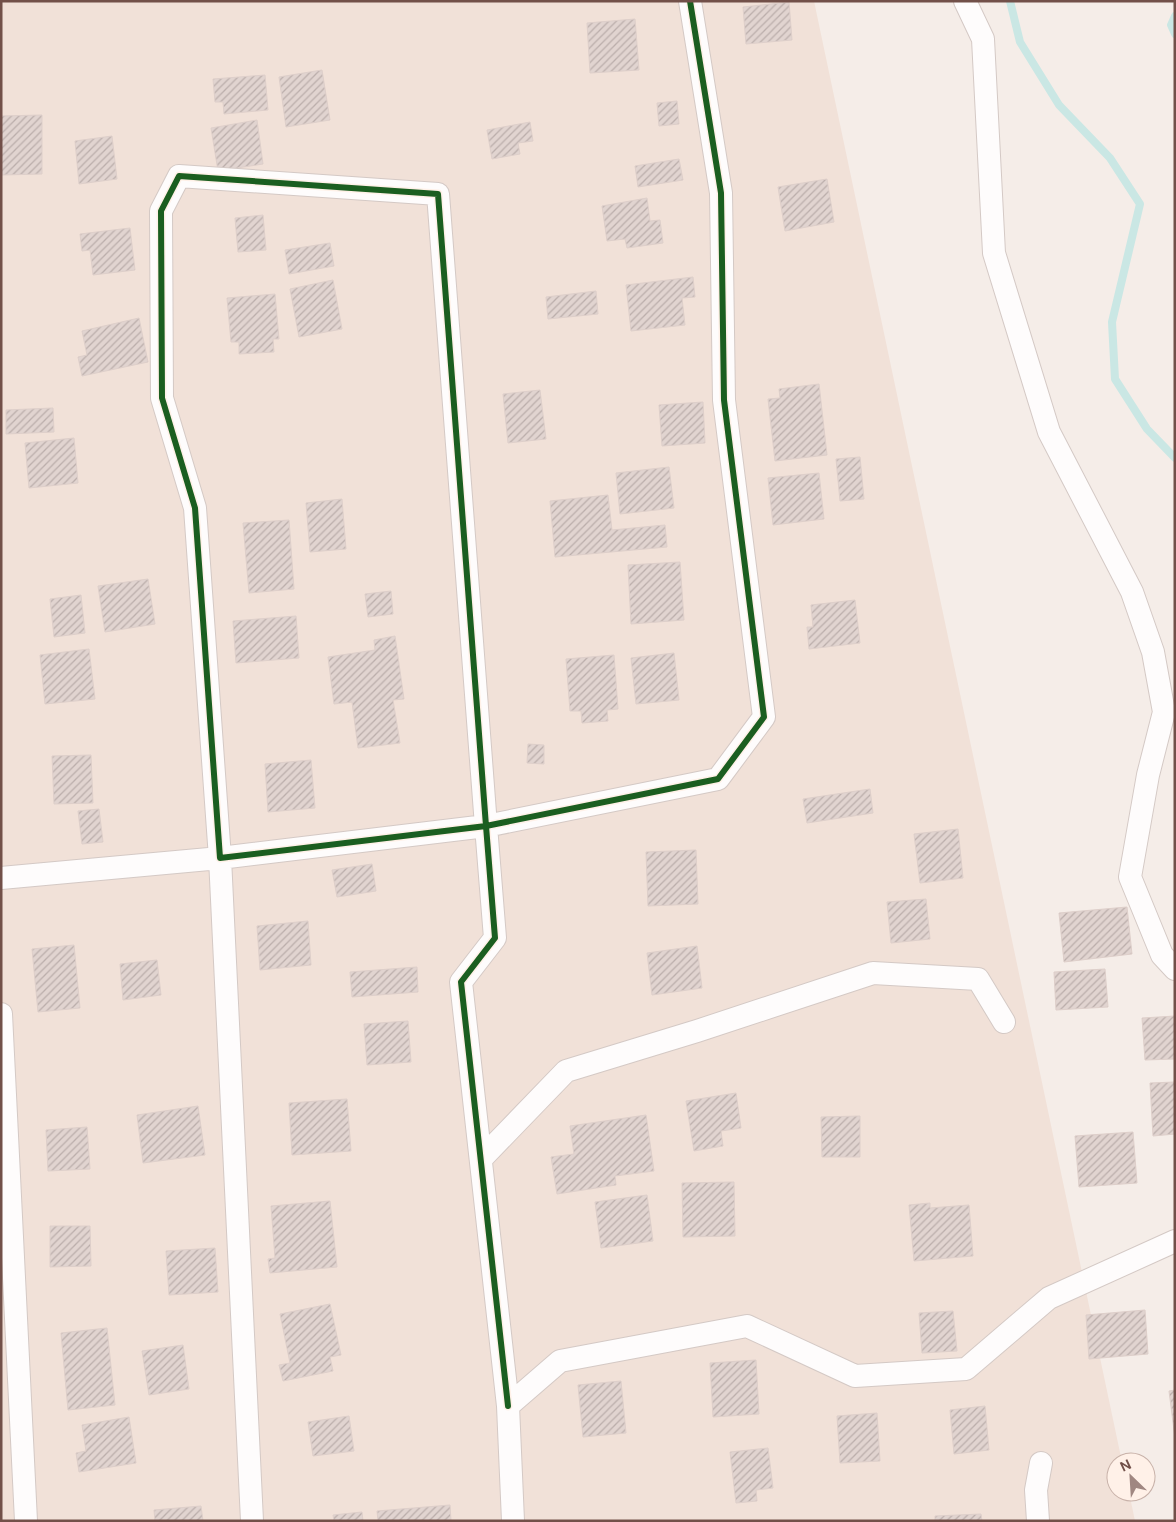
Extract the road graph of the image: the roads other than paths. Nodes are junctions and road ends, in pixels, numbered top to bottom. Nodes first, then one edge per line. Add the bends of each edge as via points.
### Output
1 (690, 1) edge
2 (965, 1) edge
3 (486, 826) junction
4 (220, 858) junction
5 (1, 878) edge
6 (1175, 969) edge
7 (1, 1014) edge
8 (1004, 1022) dead end
9 (480, 1159) junction
10 (1175, 1241) edge
11 (508, 1406) junction
12 (1041, 1463) dead end
13 (26, 1521) edge
14 (252, 1521) edge
15 (513, 1521) edge
16 (1038, 1521) edge

1 - 3 street via 721,193 724,400 764,717 718,780
2 - 6 street via 983,39 994,253 1049,432 1132,592 1153,652 1164,712 1148,775 1130,877 1162,955
3 - 4 street
3 - 4 street via 438,194 179,176 161,210 162,398 195,508
3 - 9 street via 495,938 461,982
4 - 5 street
4 - 14 street
7 - 13 street
8 - 9 street via 978,979 873,972 697,1032 566,1072
9 - 11 street
10 - 11 street via 1049,1298 966,1369 855,1376 748,1326 560,1361
11 - 15 street
12 - 16 street via 1036,1490

